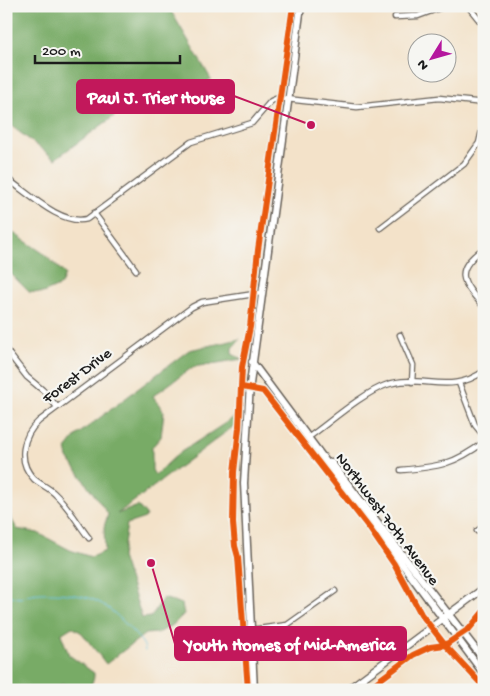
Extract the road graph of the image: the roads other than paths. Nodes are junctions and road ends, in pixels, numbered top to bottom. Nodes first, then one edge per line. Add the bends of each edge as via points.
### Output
1 (301, 6) edge
2 (445, 6) edge
3 (468, 6) edge
4 (395, 16) dead end
5 (484, 26) edge
6 (288, 99) junction
7 (484, 103) edge
8 (484, 122) edge
9 (6, 178) edge
10 (94, 213) junction
11 (380, 228) dead end
12 (484, 248) edge
13 (136, 270) dead end
14 (261, 293) junction
15 (484, 306) edge
16 (400, 335) dead end
17 (6, 350) edge
18 (252, 362) junction
19 (484, 370) edge
20 (412, 382) junction
21 (459, 383) junction
22 (57, 407) junction
23 (484, 436) edge
24 (309, 437) junction
25 (484, 442) edge
26 (401, 470) dead end
27 (484, 526) edge
28 (477, 531) dead end
29 (89, 538) dead end
30 (484, 588) edge
31 (335, 591) dead end
32 (449, 613) junction
33 (442, 618) junction
34 (251, 630) junction
35 (484, 660) edge
36 (484, 674) edge
37 (254, 690) edge
38 (347, 690) edge

1 - 6 main road
2 - 4 street via 418,16
3 - 5 street
6 - 7 street via 357,107 439,98
6 - 10 street via 271,101 248,125 191,142
6 - 14 main road
8 - 11 street via 479,142 464,164
9 - 10 street via 62,217 82,220
10 - 13 street
12 - 15 street via 467,261 463,275 465,285
14 - 18 main road
14 - 22 street, Forest Drive via 202,302 192,307
16 - 20 street via 412,365
17 - 22 street
18 - 24 main road, Northwest 70th Avenue
18 - 34 main road via 244,483
19 - 21 street
20 - 21 street
20 - 24 street via 380,388
21 - 23 street
22 - 29 street, Forest Drive via 30,431 23,450 25,464 35,480 60,499
24 - 32 main road, Northwest 70th Avenue
24 - 33 main road, Northwest 70th Avenue
25 - 26 street via 466,456 447,464
27 - 28 street
30 - 32 main road
31 - 34 street via 287,626
32 - 33 main road
32 - 35 main road, Northwest 70th Avenue
33 - 36 main road, Northwest 70th Avenue
33 - 38 main road
34 - 37 main road

